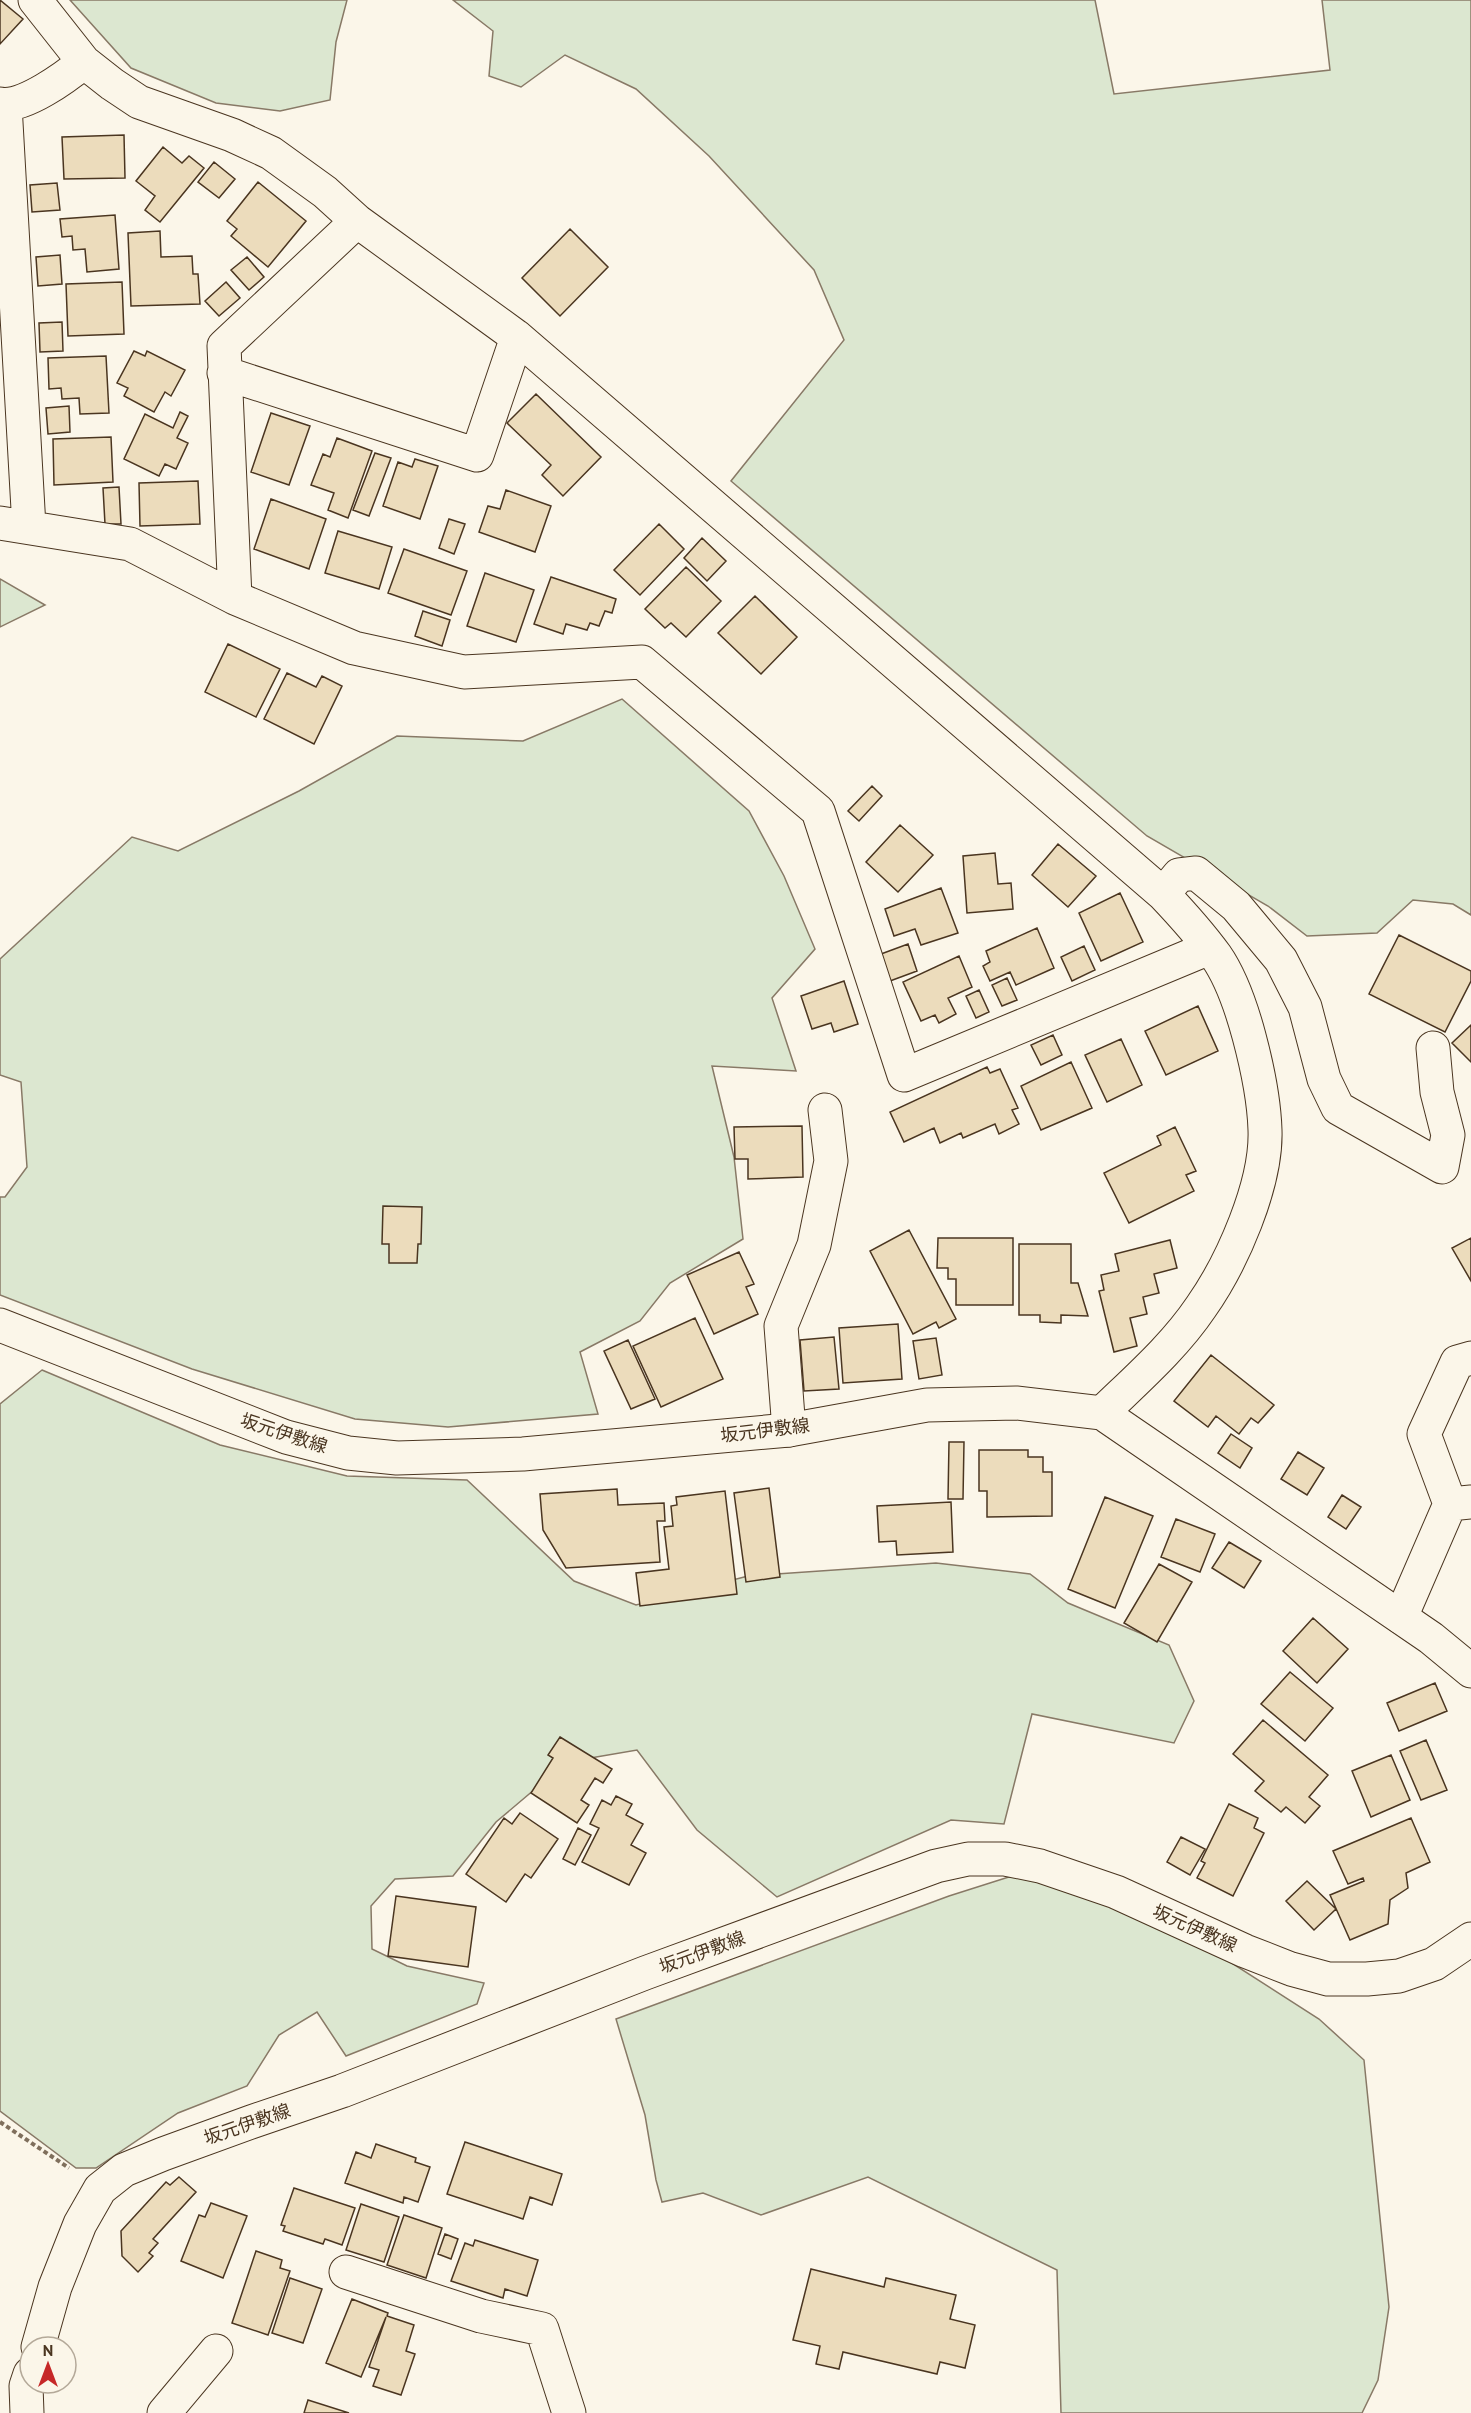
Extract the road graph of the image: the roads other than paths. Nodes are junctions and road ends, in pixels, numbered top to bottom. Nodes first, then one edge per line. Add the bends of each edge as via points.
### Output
1 (35, 0) edge
2 (84, 62) junction
3 (3, 104) edge
4 (357, 221) junction
5 (8, 324) edge
6 (518, 337) junction
7 (224, 374) junction
8 (14, 525) edge
9 (235, 598) junction
10 (1163, 894) junction
11 (1209, 948) junction
12 (1432, 1048) dead end
13 (825, 1110) dead end
14 (0, 1325) edge
15 (1471, 1358) edge
16 (1102, 1413) junction
17 (789, 1430) junction
18 (1461, 1503) edge
19 (1401, 1617) junction
20 (1471, 1671) edge
21 (1471, 1939) edge
22 (346, 2272) dead end
23 (41, 2335) edge
24 (216, 2351) dead end
25 (26, 2395) edge
26 (27, 2413) edge
27 (164, 2413) edge
28 (569, 2413) edge

1 - 2 street
2 - 3 street via 63,80
2 - 4 street via 139,102 271,153
3 - 5 street
4 - 6 street
4 - 7 street via 224,346
5 - 8 street
6 - 7 street via 477,454
6 - 10 street
7 - 9 street
8 - 9 street via 130,544
9 - 11 street via 354,648 464,672 642,662 818,811 904,1076
10 - 11 street
10 - 12 street via 1179,875 1196,873 1236,906 1281,960 1305,1007 1324,1079 1338,1108 1442,1167 1448,1135 1437,1092
11 - 16 street via 1236,998 1258,1067 1265,1131 1259,1181 1239,1240 1203,1305 1175,1342
13 - 17 street via 831,1161 814,1245 781,1326
14 - 17 street, 坂元伊敷線 via 286,1437 348,1453 397,1458 523,1454
15 - 18 street via 1457,1362 1424,1434
16 - 17 street, 坂元伊敷線 via 1016,1403 927,1405
16 - 19 street, 坂元伊敷線
18 - 19 street
19 - 20 street, 坂元伊敷線
21 - 23 street, 坂元伊敷線 via 1434,1964 1399,1976 1328,1979 1245,1951 1116,1892 1040,1866 1005,1859 968,1859 936,1866 124,2170 100,2189 80,2224
22 - 28 street via 481,2316 542,2329
24 - 27 street
25 - 26 street

